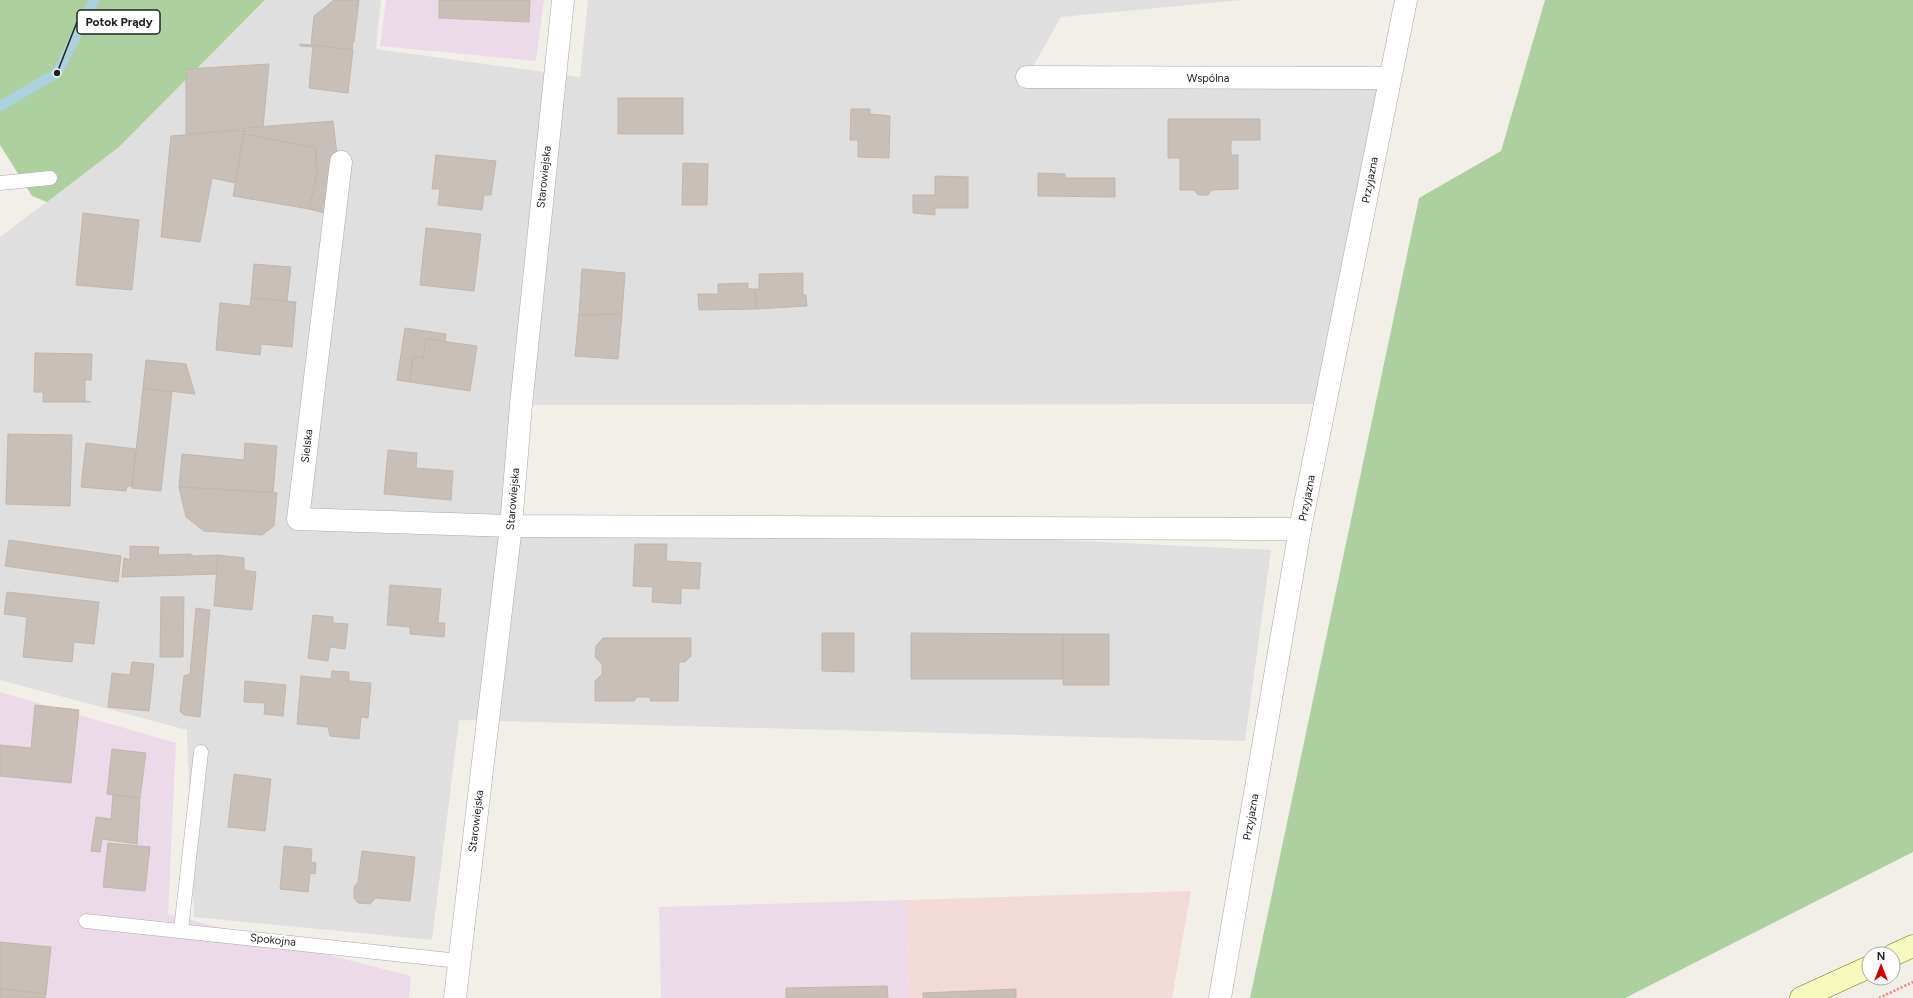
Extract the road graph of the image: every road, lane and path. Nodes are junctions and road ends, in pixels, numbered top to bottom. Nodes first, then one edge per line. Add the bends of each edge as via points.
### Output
1 (563, 0) edge
2 (1406, 0) edge
3 (1027, 77) dead end
4 (1390, 78) junction
5 (341, 162) dead end
6 (50, 178) dead end
7 (0, 183) edge
8 (511, 526) junction
9 (1300, 529) junction
10 (201, 752) dead end
11 (86, 921) dead end
12 (181, 930) junction
13 (1913, 946) edge
14 (1901, 951) edge
15 (459, 961) junction
16 (1861, 971) edge
17 (1913, 982) edge
18 (455, 998) edge
19 (1220, 998) edge
20 (1802, 998) edge
21 (1879, 998) edge

1 - 8 street, Starowiejska
2 - 4 street, Przyjazna
3 - 4 street, Wspólna
4 - 9 street, Przyjazna
5 - 8 street, Sielska via 298,519
6 - 7 lane
8 - 9 street
8 - 15 street, Starowiejska
9 - 19 street, Przyjazna
10 - 12 lane
11 - 12 lane, Spokojna
12 - 15 lane, Spokojna
13 - 14 main road
15 - 18 street, Starowiejska
16 - 20 main road
17 - 21 path

